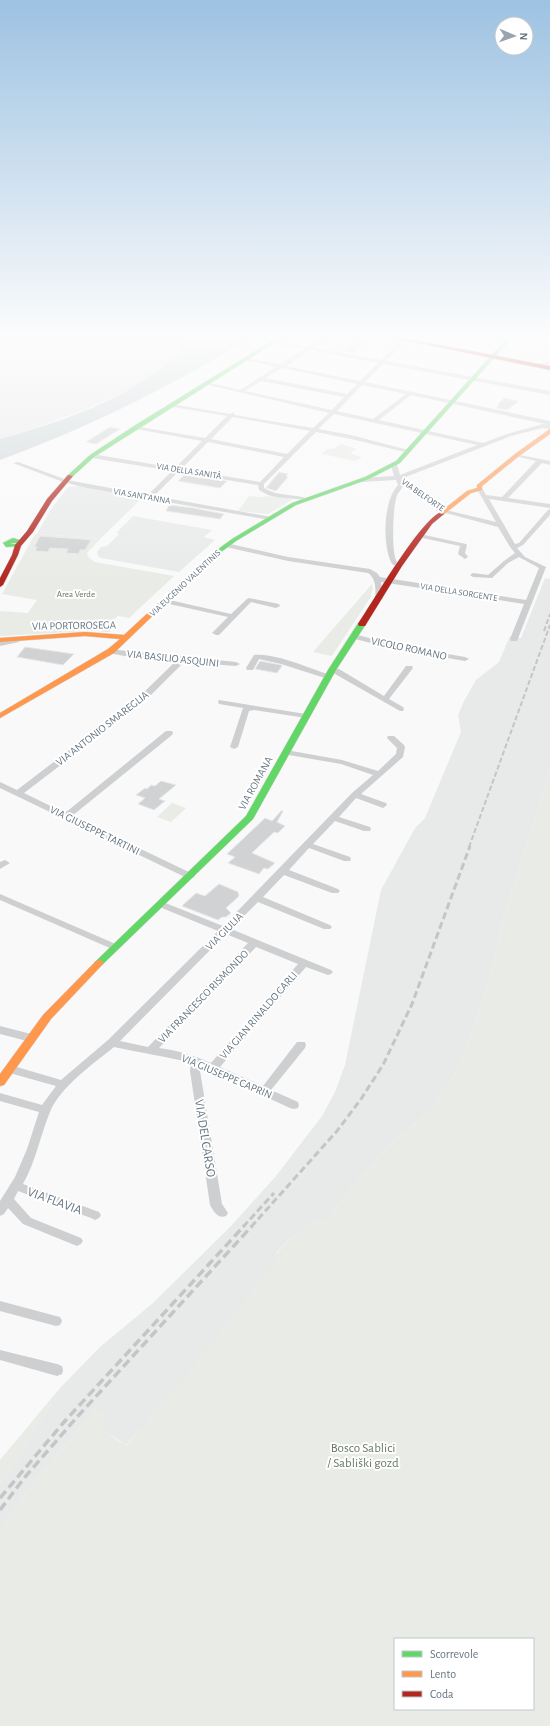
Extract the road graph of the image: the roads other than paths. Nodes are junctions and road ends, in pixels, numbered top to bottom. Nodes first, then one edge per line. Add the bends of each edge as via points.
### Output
1 (150, 419) edge
2 (228, 419) edge
3 (256, 419) edge
4 (324, 419) edge
5 (367, 419) edge
6 (438, 419) edge
7 (518, 419) edge
8 (374, 420) joint
9 (548, 426) edge
10 (136, 427) junction
11 (313, 430) junction
12 (426, 432) junction
13 (207, 440) junction
14 (484, 445) junction
15 (409, 451) junction
16 (516, 455) junction
17 (92, 456) junction
18 (288, 456) junction
19 (540, 461) junction
20 (550, 463) edge
21 (16, 464) dead end
22 (177, 469) junction
23 (396, 472) junction
24 (385, 475) junction
25 (65, 481) junction
26 (261, 484) junction
27 (481, 493) junction
28 (148, 497) junction
29 (304, 499) junction
30 (503, 499) junction
31 (550, 506) edge
32 (444, 511) junction
33 (550, 511) edge
34 (270, 518) junction
35 (500, 525) junction
36 (420, 536) junction
37 (12, 544) edge
38 (226, 545) junction
39 (513, 547) junction
40 (519, 554) junction
41 (465, 557) dead end
42 (399, 566) junction
43 (473, 574) dead end
44 (377, 579) junction
45 (390, 581) junction
46 (0, 585) edge
47 (378, 599) junction
48 (165, 601) junction
49 (529, 603) junction
50 (276, 606) dead end
51 (233, 616) junction
52 (216, 633) dead end
53 (354, 636) junction
54 (126, 637) junction
55 (22, 638) junction
56 (514, 639) dead end
57 (0, 640) edge
58 (0, 644) edge
59 (111, 651) junction
60 (182, 659) junction
61 (465, 659) dead end
62 (236, 664) dead end
63 (250, 668) dead end
64 (408, 668) dead end
65 (330, 673) junction
66 (385, 700) junction
67 (222, 702) dead end
68 (252, 708) junction
69 (400, 709) dead end
70 (0, 716) edge
71 (306, 716) junction
72 (169, 733) dead end
73 (391, 738) dead end
74 (234, 747) dead end
75 (286, 752) junction
76 (380, 774) junction
77 (0, 784) edge
78 (19, 793) junction
79 (355, 795) junction
80 (383, 805) dead end
81 (67, 816) junction
82 (334, 818) junction
83 (367, 829) dead end
84 (308, 845) junction
85 (347, 859) dead end
86 (283, 871) junction
87 (190, 876) junction
88 (335, 891) dead end
89 (0, 897) edge
90 (257, 898) junction
91 (160, 904) junction
92 (327, 927) dead end
93 (226, 930) junction
94 (255, 942) junction
95 (115, 947) junction
96 (304, 962) junction
97 (328, 972) dead end
98 (0, 1030) edge
99 (31, 1038) junction
100 (112, 1042) junction
101 (301, 1045) dead end
102 (150, 1051) junction
103 (197, 1061) junction
104 (213, 1068) junction
105 (10, 1069) junction
106 (0, 1082) edge
107 (63, 1084) junction
108 (264, 1092) junction
109 (0, 1097) edge
110 (294, 1105) dead end
111 (45, 1110) junction
112 (16, 1186) junction
113 (7, 1199) junction
114 (0, 1210) edge
115 (222, 1213) dead end
116 (95, 1215) dead end
117 (77, 1240) dead end
118 (0, 1306) edge
119 (56, 1321) dead end
120 (0, 1355) edge
121 (57, 1370) dead end

1 - 10 main road
2 - 13 street
3 - 11 street
4 - 11 street
5 - 8 street
6 - 12 main road, VIA EUGENIO VALENTINIS
7 - 9 street
8 - 12 street
9 - 14 street via 509,435
9 - 16 main road
10 - 13 street
10 - 17 main road
11 - 15 street
11 - 18 street
12 - 14 street
12 - 15 main road, VIA EUGENIO VALENTINIS
13 - 18 street
13 - 22 street
14 - 23 street
15 - 23 main road, VIA EUGENIO VALENTINIS
16 - 19 street
16 - 27 main road via 479,486
17 - 22 street, VIA DELLA SANITÀ
17 - 25 main road
18 - 26 street
19 - 20 street
19 - 30 street
21 - 25 street, VIA SANT'ANNA
22 - 26 street, VIA DELLA SANITÀ
22 - 28 street
23 - 24 main road, VIA EUGENIO VALENTINIS
23 - 24 street
23 - 32 street, VIA BELFORTE
23 - 42 street via 400,485 394,497 389,530 391,554 394,563
24 - 29 main road, VIA EUGENIO VALENTINIS
25 - 28 street, VIA SANT'ANNA
25 - 37 main road via 48,500 30,532
26 - 29 street via 261,489 267,493
27 - 30 street
27 - 32 main road, VIA ROMANA via 469,492
27 - 35 street
28 - 34 street, VIA SANT'ANNA
29 - 34 main road, VIA EUGENIO VALENTINIS
30 - 31 street
32 - 35 street, VIA BELFORTE
32 - 36 main road, VIA ROMANA
33 - 39 street via 521,544
34 - 38 main road, VIA EUGENIO VALENTINIS
35 - 39 street
36 - 41 street via 464,545 461,554
36 - 42 main road, VIA ROMANA
37 - 46 main road via 15,555
38 - 44 street via 288,559 370,571
38 - 48 main road, VIA EUGENIO VALENTINIS
39 - 40 street
40 - 43 street via 490,577
40 - 49 street via 543,566
42 - 45 main road, VIA ROMANA
44 - 45 street, VIA DELLA SORGENTE
44 - 47 street
45 - 47 main road, VIA ROMANA
45 - 49 street, VIA DELLA SORGENTE
47 - 53 main road, VIA ROMANA
48 - 51 street
48 - 54 main road, VIA EUGENIO VALENTINIS
49 - 56 street
50 - 51 street via 249,600
51 - 52 street
53 - 61 street, VICOLO ROMANO via 395,647
53 - 65 main road, VIA ROMANA
54 - 55 main road, VIA PORTOROSEGA via 85,634
54 - 59 main road, VIA EUGENIO VALENTINIS
55 - 57 main road, VIA PORTOROSEGA
55 - 58 street, VIA PORTOROSEGA
59 - 60 street, VIA BASILIO ASQUINI
59 - 70 main road, VIA EUGENIO VALENTINIS
60 - 62 street, VIA BASILIO ASQUINI
60 - 78 street, VIA ANTONIO SMAREGLIA via 143,698
63 - 65 street via 257,658 262,658
64 - 66 street
65 - 66 street via 336,671
65 - 71 main road, VIA ROMANA
66 - 69 street
67 - 68 street
68 - 71 street
68 - 74 street via 246,709
71 - 75 main road, VIA ROMANA
72 - 81 street
73 - 76 street, VIA GIULIA via 398,743 402,751
75 - 76 street via 342,762
75 - 87 main road, VIA ROMANA via 250,817
76 - 79 street, VIA GIULIA
77 - 78 street, VIA GIUSEPPE TARTINI
78 - 81 street, VIA GIUSEPPE TARTINI
79 - 80 street
79 - 82 street, VIA GIULIA
81 - 87 street, VIA GIUSEPPE TARTINI
82 - 83 street
82 - 84 street, VIA GIULIA
84 - 85 street
84 - 86 street, VIA GIULIA
86 - 88 street
86 - 90 street, VIA GIULIA
87 - 91 main road, VIA ROMANA
89 - 95 street
90 - 92 street
90 - 93 street, VIA GIULIA
91 - 93 street
91 - 95 main road, VIA ROMANA
93 - 94 street
93 - 100 street, VIA GIULIA
94 - 96 street
94 - 102 street, VIA FRANCESCO RISMONDO
95 - 99 main road, VIA ROMANA via 47,1017
96 - 97 street
96 - 104 street, VIA GIAN RINALDO CARLI
98 - 99 street
99 - 105 main road, VIA ROMANA
100 - 102 street, VIA GIUSEPPE CAPRIN
100 - 107 street, VIA GIULIA
101 - 108 street
102 - 103 street, VIA GIUSEPPE CAPRIN
103 - 104 street, VIA GIUSEPPE CAPRIN
103 - 115 street, VIA DEL CARSO via 195,1071 216,1205
104 - 108 street, VIA GIUSEPPE CAPRIN
105 - 106 main road, VIA ROMANA
105 - 107 street
107 - 111 street, VIA FLAVIA
108 - 110 street, VIA GIUSEPPE CAPRIN
109 - 111 street
111 - 112 street, VIA FLAVIA via 33,1149
112 - 113 street, VIA FLAVIA
112 - 116 street, VIA FLAVIA
113 - 114 street, VIA FLAVIA
113 - 117 street, VIA FLAVIA via 27,1221
118 - 119 street
120 - 121 street

